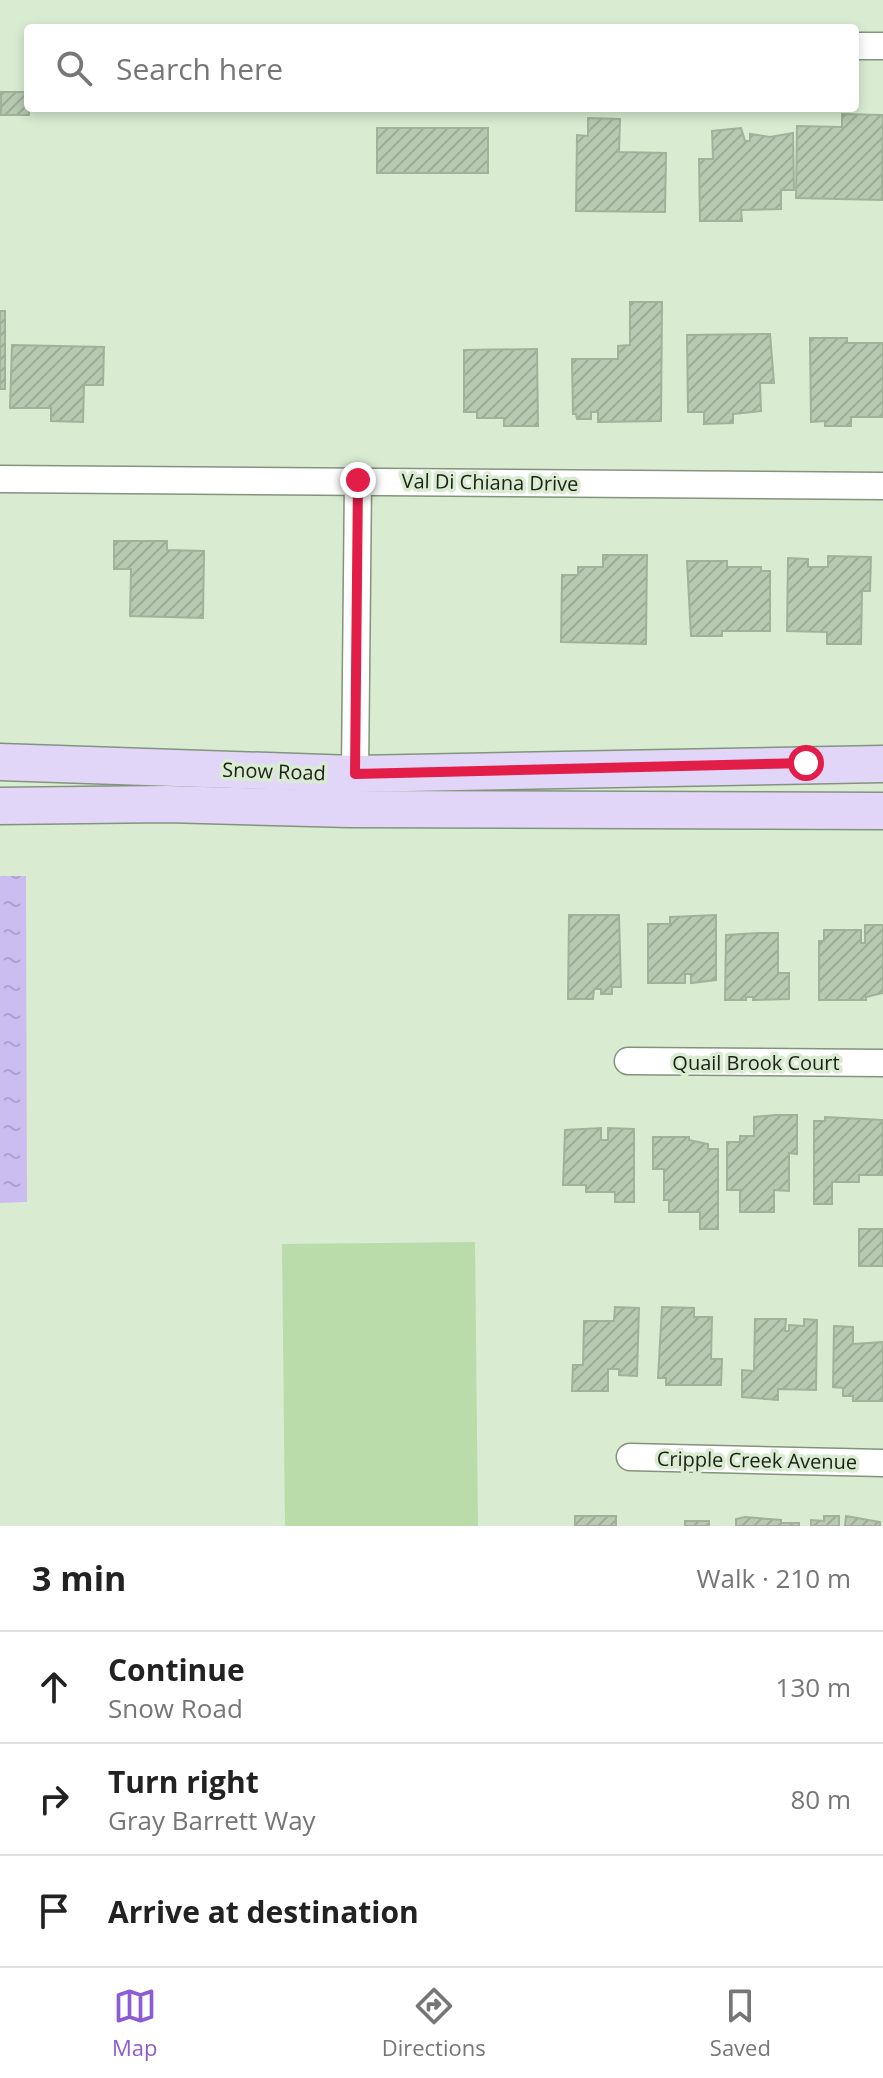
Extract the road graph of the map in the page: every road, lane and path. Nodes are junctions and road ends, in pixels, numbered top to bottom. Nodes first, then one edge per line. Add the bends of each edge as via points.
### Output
1 (859, 46) edge
2 (883, 46) edge
3 (0, 479) edge
4 (358, 480) junction
5 (883, 486) edge
6 (0, 762) edge
7 (883, 764) edge
8 (355, 774) junction
9 (0, 806) edge
10 (883, 811) edge
11 (628, 1061) dead end
12 (883, 1063) edge
13 (630, 1457) dead end
14 (883, 1463) edge

1 - 2 street
3 - 4 street, Val Di Chiana Drive
4 - 5 street, Val Di Chiana Drive
4 - 8 street
6 - 8 main road, Snow Road
7 - 8 main road, Snow Road
9 - 10 main road, Snow Road
11 - 12 street, Quail Brook Court
13 - 14 street, Cripple Creek Avenue

